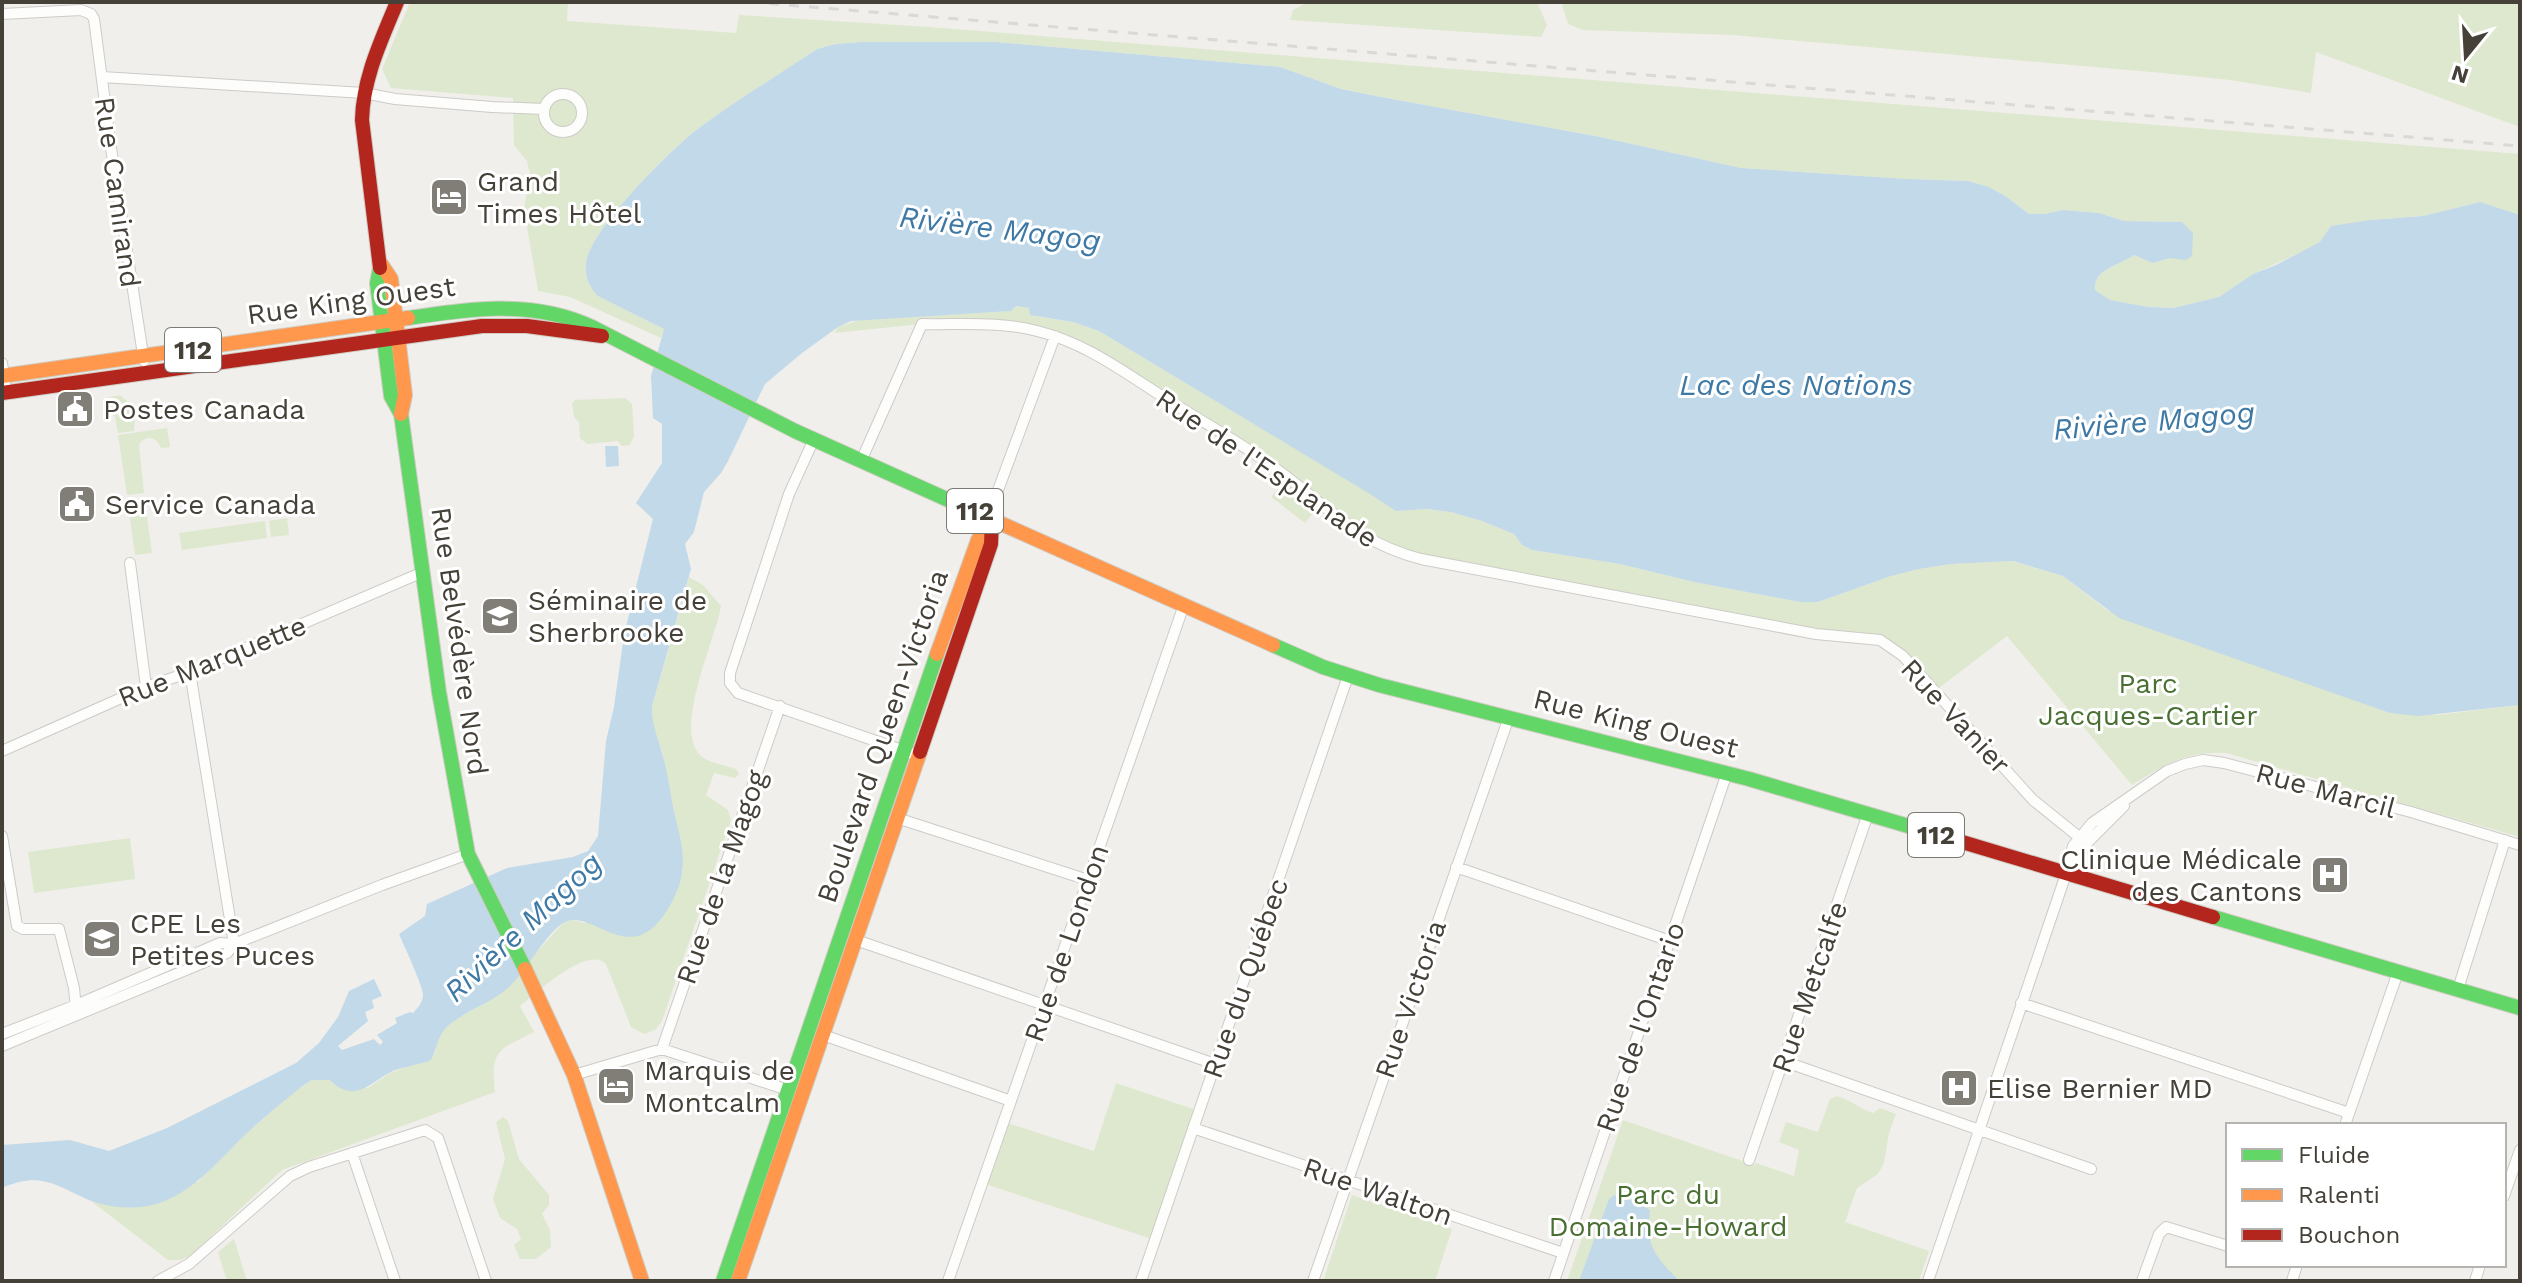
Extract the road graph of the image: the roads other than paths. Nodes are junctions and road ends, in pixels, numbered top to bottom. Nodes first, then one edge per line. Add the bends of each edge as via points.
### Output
1 (397, 2) edge
2 (2, 14) edge
3 (102, 77) junction
4 (364, 93) junction
5 (544, 109) dead end
6 (389, 321) junction
7 (1055, 336) junction
8 (608, 337) junction
9 (391, 339) junction
10 (143, 358) junction
11 (3, 372) edge
12 (146, 375) junction
13 (4, 392) edge
14 (814, 439) junction
15 (861, 461) junction
16 (992, 519) junction
17 (130, 563) dead end
18 (423, 572) junction
19 (1184, 605) junction
20 (1816, 634) joint
21 (190, 672) junction
22 (1348, 676) junction
23 (146, 687) junction
24 (780, 706) junction
25 (1509, 717) junction
26 (903, 750) junction
27 (2, 751) edge
28 (919, 756) junction
29 (1727, 773) junction
30 (2137, 793) junction
31 (1868, 814) junction
32 (897, 818) junction
33 (2, 836) edge
34 (2079, 837) junction
35 (2505, 840) junction
36 (2520, 845) edge
37 (468, 854) junction
38 (1456, 867) junction
39 (2066, 874) junction
40 (1088, 880) junction
41 (856, 940) junction
42 (1670, 941) junction
43 (234, 944) junction
44 (2398, 972) junction
45 (2458, 989) junction
46 (2021, 1003) junction
47 (1044, 1005) junction
48 (2520, 1008) edge
49 (77, 1010) junction
50 (2, 1034) edge
51 (823, 1035) junction
52 (2, 1046) edge
53 (662, 1049) junction
54 (1783, 1061) junction
55 (1215, 1064) junction
56 (574, 1075) junction
57 (788, 1090) junction
58 (1011, 1101) junction
59 (2349, 1113) junction
60 (2346, 1123) edge
61 (1193, 1128) junction
62 (1979, 1130) junction
63 (2520, 1150) edge
64 (352, 1153) junction
65 (1749, 1160) dead end
66 (2091, 1169) dead end
67 (1347, 1181) junction
68 (2506, 1190) edge
69 (2226, 1245) edge
70 (1563, 1253) junction
71 (2296, 1267) edge
72 (158, 1281) edge
73 (395, 1281) edge
74 (486, 1281) edge
75 (645, 1281) edge
76 (723, 1281) edge
77 (738, 1281) edge
78 (948, 1281) edge
79 (1141, 1281) edge
80 (1313, 1281) edge
81 (1554, 1281) edge
82 (1928, 1281) edge
83 (2142, 1281) edge
84 (2292, 1281) edge

1 - 4 main road, Rue Belvédère Nord
2 - 3 street, Rue Camirand via 87,12 94,19
3 - 4 street
3 - 10 street, Rue Camirand
4 - 5 street
4 - 6 main road, Rue Belvédère Nord via 362,120 381,264 391,279
6 - 8 main road, Rue King Ouest / 112 via 517,307 577,318
6 - 9 main road, Rue Belvédère Nord
6 - 10 main road, Rue King Ouest / 112
7 - 15 street, Rue de l'Esplanade via 1000,325 922,324
7 - 16 street
7 - 20 street, Rue de l'Esplanade via 1096,355 1253,453 1358,534 1395,552
8 - 9 main road, Rue King Ouest / 112 via 511,324
8 - 14 main road, Rue King Ouest / 112
9 - 12 main road, Rue King Ouest / 112
9 - 18 main road, Rue Belvédère Nord via 405,395 401,414
10 - 11 main road, Rue King Ouest / 112
10 - 12 street, Rue Camirand
11 - 13 street
12 - 13 main road, Rue King Ouest / 112
14 - 15 main road, Rue King Ouest / 112
14 - 24 street via 789,494 730,673 738,693
15 - 16 main road, Rue King Ouest / 112
16 - 19 main road, Rue King Ouest / 112
16 - 26 main road, Boulevard Queen-Victoria via 978,540
16 - 28 main road, Boulevard Queen-Victoria via 991,544
17 - 23 street
18 - 21 street, Rue Marquette
18 - 37 main road, Rue Belvédère Nord
19 - 22 main road, Rue King Ouest / 112
19 - 40 street, Rue de London
20 - 34 street, Rue Vanier via 1880,640 1903,656 2033,800
21 - 23 street, Rue Marquette
21 - 43 street
22 - 25 main road, Rue King Ouest / 112
22 - 55 street, Rue du Québec
23 - 27 street, Rue Marquette
24 - 26 street
24 - 53 street, Rue de la Magog
25 - 29 main road, Rue King Ouest / 112
25 - 38 street, Rue Victoria
26 - 28 street
26 - 57 main road, Boulevard Queen-Victoria
28 - 32 main road, Boulevard Queen-Victoria
29 - 31 main road, Rue King Ouest / 112
29 - 42 street, Rue de l'Ontario
30 - 34 street, Rue Marcil
30 - 35 street, Rue Marcil via 2167,771 2203,760
30 - 39 street, Rue Marcil via 2086,844
31 - 39 main road, Rue King Ouest / 112
31 - 54 street, Rue Metcalfe
32 - 40 street
32 - 41 main road, Boulevard Queen-Victoria
33 - 49 street via 17,926 59,929
34 - 39 street
35 - 36 street, Rue Marcil
35 - 45 street
37 - 43 street
37 - 56 main road, Rue Belvédère Nord
38 - 42 street
38 - 67 street, Rue Victoria
39 - 44 main road, Rue King Ouest / 112
39 - 46 street
40 - 47 street, Rue de London
41 - 47 street
41 - 51 main road, Boulevard Queen-Victoria
42 - 70 street, Rue de l'Ontario
43 - 49 street via 220,943
44 - 45 main road, Rue King Ouest / 112
44 - 59 street
45 - 48 main road, Rue King Ouest / 112
46 - 59 street
46 - 62 street
47 - 55 street
47 - 58 street, Rue de London
49 - 50 street
49 - 52 street
51 - 58 street
51 - 77 main road, Boulevard Queen-Victoria
53 - 56 street
53 - 57 street
54 - 62 street
54 - 65 street, Rue Metcalfe
55 - 61 street, Rue du Québec
56 - 75 main road
57 - 76 main road, Boulevard Queen-Victoria
58 - 78 street, Rue de London
59 - 60 street
61 - 67 street, Rue Walton
61 - 79 street, Rue du Québec
62 - 66 street
62 - 82 street
63 - 68 street
64 - 72 street via 290,1176 189,1264
64 - 73 street
64 - 74 street via 417,1132 438,1138
67 - 70 street, Rue Walton
67 - 80 street, Rue Victoria
69 - 83 street via 2166,1227
70 - 81 street, Rue de l'Ontario
71 - 84 street

